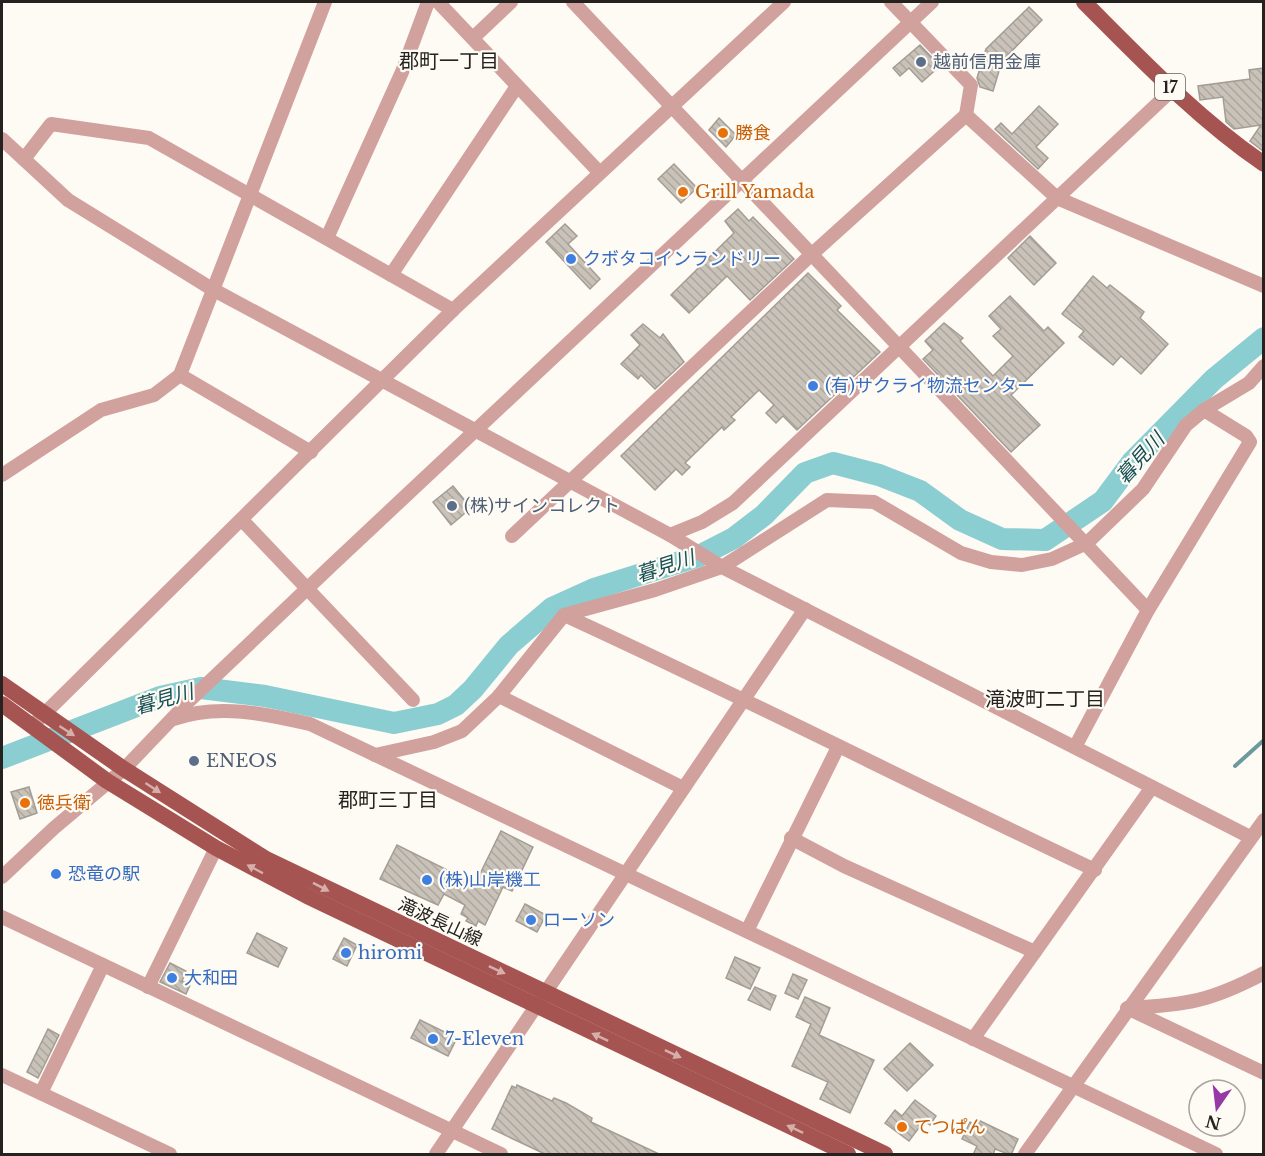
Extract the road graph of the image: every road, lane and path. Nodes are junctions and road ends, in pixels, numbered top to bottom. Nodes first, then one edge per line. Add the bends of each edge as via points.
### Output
1 (325, 2) edge
2 (428, 2) edge
3 (438, 2) edge
4 (512, 2) edge
5 (573, 2) edge
6 (784, 2) edge
7 (891, 2) edge
8 (932, 2) edge
9 (1084, 2) edge
10 (911, 21) junction
11 (473, 38) junction
12 (518, 86) junction
13 (1172, 90) junction
14 (672, 106) junction
15 (966, 115) junction
16 (2, 140) edge
17 (24, 159) junction
18 (1263, 164) edge
19 (599, 172) junction
20 (742, 181) junction
21 (250, 194) junction
22 (1057, 198) junction
23 (327, 238) junction
24 (812, 255) junction
25 (391, 275) junction
26 (1263, 286) edge
27 (212, 289) junction
28 (453, 310) junction
29 (898, 345) junction
30 (1263, 366) edge
31 (180, 375) junction
32 (382, 381) junction
33 (1204, 410) junction
34 (477, 431) junction
35 (311, 452) junction
36 (2, 475) edge
37 (570, 482) junction
38 (242, 520) junction
39 (512, 536) dead end
40 (673, 537) junction
41 (1087, 543) junction
42 (722, 567) junction
43 (307, 589) junction
44 (805, 609) junction
45 (1148, 610) junction
46 (564, 615) junction
47 (2, 684) edge
48 (499, 696) junction
49 (744, 698) junction
50 (413, 700) dead end
51 (2, 704) edge
52 (41, 720) junction
53 (170, 720) junction
54 (838, 747) junction
55 (1075, 747) junction
56 (375, 755) junction
57 (124, 769) junction
58 (107, 782) junction
59 (1152, 787) junction
60 (683, 788) junction
61 (1263, 820) edge
62 (1250, 837) junction
63 (790, 838) junction
64 (216, 848) junction
65 (1095, 870) junction
66 (624, 874) junction
67 (2, 877) edge
68 (2, 917) edge
69 (747, 931) junction
70 (1035, 952) junction
71 (103, 965) junction
72 (1263, 973) edge
73 (148, 987) junction
74 (540, 1000) junction
75 (1127, 1008) junction
76 (973, 1039) junction
77 (1263, 1073) edge
78 (2, 1075) edge
79 (1070, 1087) junction
80 (41, 1093) junction
81 (452, 1131) junction
82 (170, 1155) edge
83 (436, 1155) edge
84 (501, 1155) edge
85 (848, 1155) edge
86 (885, 1155) edge
87 (1025, 1155) edge
88 (1216, 1155) edge

1 - 21 street
2 - 23 street via 402,72
3 - 11 street
4 - 11 street
5 - 14 street
6 - 14 street
7 - 10 street
8 - 10 street
9 - 13 main road, 17
10 - 15 street via 971,85
10 - 20 street
11 - 12 street
12 - 19 street
12 - 25 street
13 - 18 main road, 17
13 - 22 street
14 - 19 street
14 - 20 street
15 - 22 street
15 - 24 street
16 - 17 street
17 - 21 street via 51,124 137,135
17 - 27 street via 68,200
19 - 28 street
20 - 24 street
20 - 34 street
21 - 23 street
21 - 27 street
22 - 26 street
22 - 29 street
23 - 25 street
24 - 29 street
24 - 37 street
25 - 28 street
27 - 31 street
27 - 32 street
28 - 32 street
29 - 40 street via 733,503
29 - 41 street
30 - 33 street via 1249,383
31 - 35 street
31 - 36 street via 154,395 101,410
32 - 34 street
32 - 35 street
33 - 41 street via 1186,425 1143,489
33 - 45 street via 1250,442
34 - 37 street
34 - 43 street
35 - 38 street
37 - 39 street
37 - 40 street
38 - 43 street
38 - 52 street
40 - 42 street
41 - 42 street via 1052,559 1022,565 991,562 961,553 874,502 827,500
41 - 45 street
42 - 44 street
42 - 46 street
43 - 50 street
43 - 53 street
44 - 49 street
44 - 55 street
45 - 55 street
46 - 48 street
46 - 49 street
47 - 52 main road, 滝波長山線
48 - 56 street via 462,731 434,742
48 - 60 street
49 - 54 street
49 - 60 street
51 - 52 main road, 滝波長山線
52 -> 57 main road, 滝波長山線
52 - 58 main road, 滝波長山線 via 69,754
53 - 56 street via 221,711 266,714 310,724
53 - 57 street
54 - 63 street
54 - 65 street
55 - 59 street
56 - 66 street
57 - 58 street
57 -> 74 main road, 滝波長山線 via 266,859
58 - 64 main road, 滝波長山線
58 - 67 street
59 - 62 street
59 - 65 street
60 - 66 street
61 - 62 street
62 - 75 street
63 - 69 street
63 - 70 street
64 - 73 street
74 -> 64 main road, 滝波長山線 via 307,896
65 - 70 street
66 - 69 street
66 - 74 street
68 - 71 street
69 - 76 street
70 - 76 street
71 - 73 street
71 - 80 street
72 - 75 street via 1229,992 1187,1005
73 - 81 street
74 - 81 street
85 -> 74 main road, 滝波長山線
74 -> 86 main road, 滝波長山線
75 - 77 street
75 - 79 street
76 - 79 street
78 - 80 street
79 - 87 street
79 - 88 street
80 - 82 street
81 - 83 street
81 - 84 street

